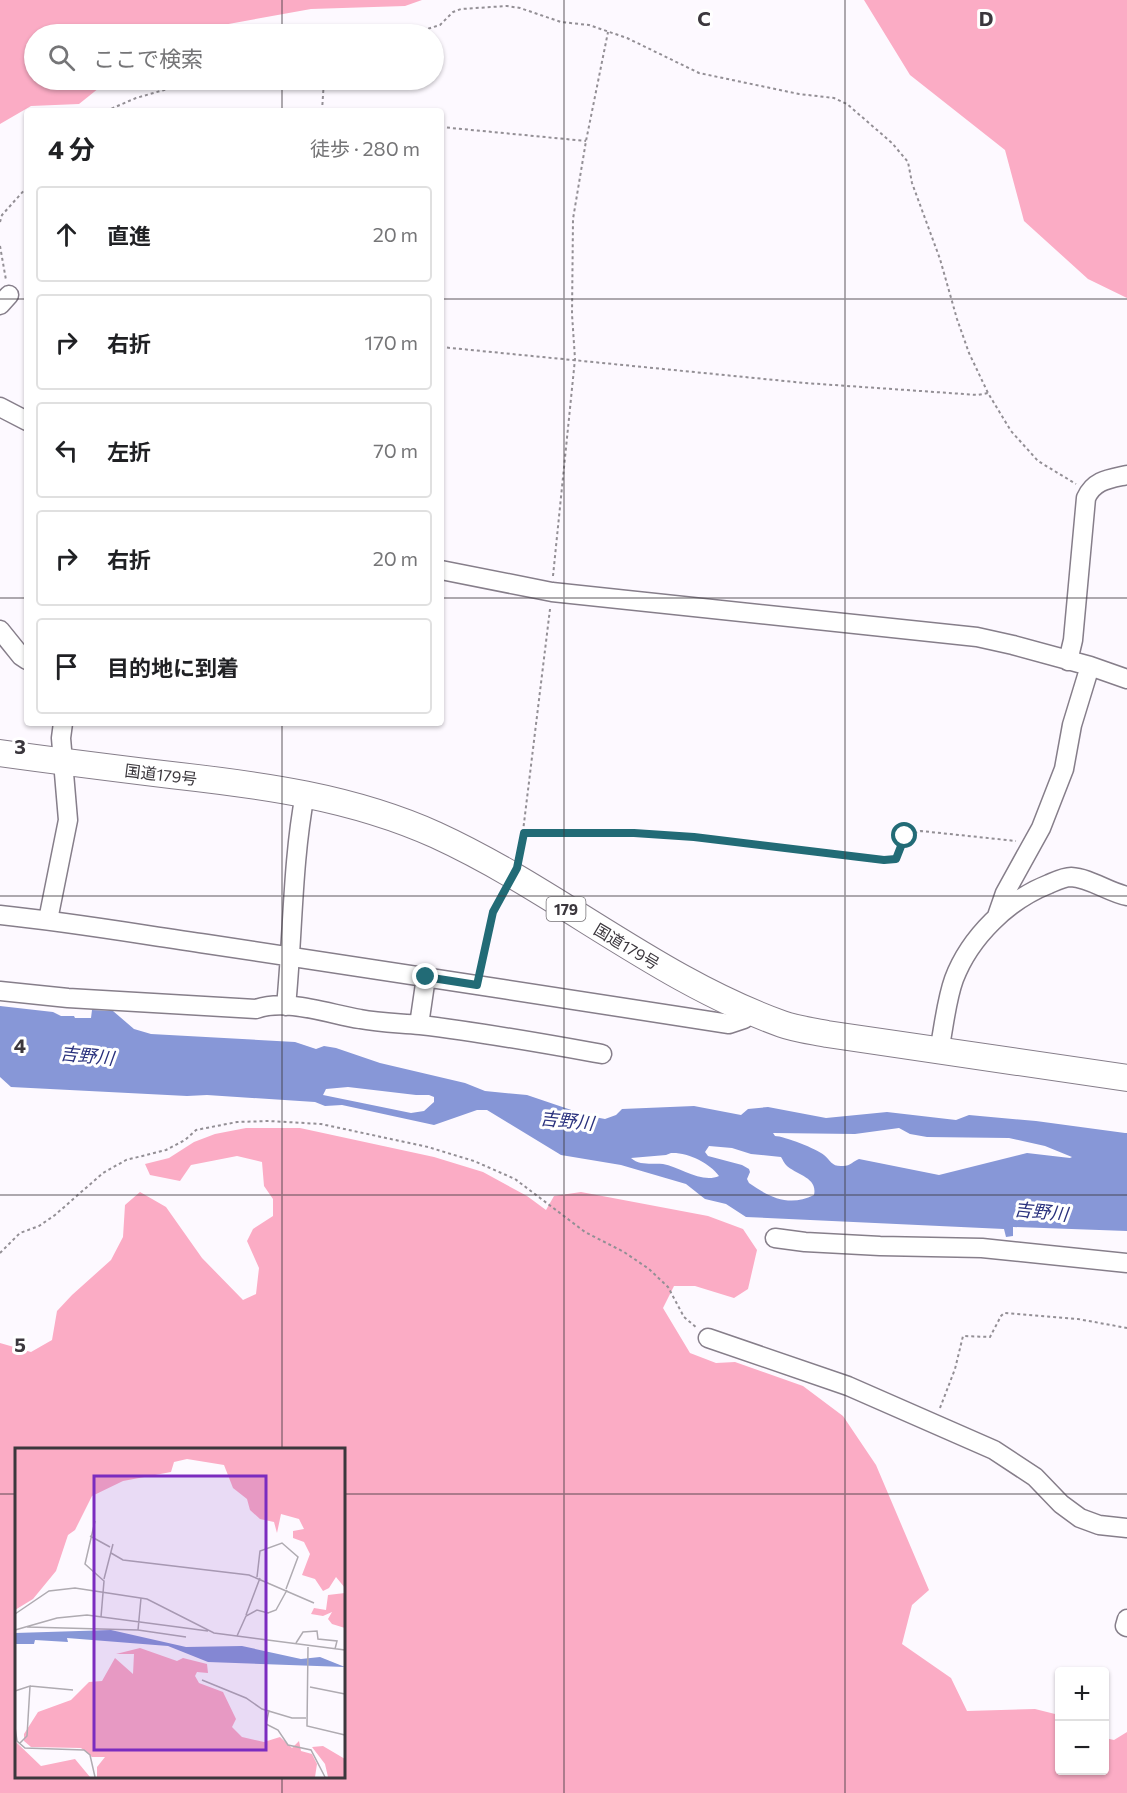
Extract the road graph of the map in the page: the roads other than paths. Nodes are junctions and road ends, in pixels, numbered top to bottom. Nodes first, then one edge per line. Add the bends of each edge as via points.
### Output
1 (0, 407) edge
2 (24, 419) edge
3 (1127, 475) edge
4 (444, 571) edge
5 (0, 630) edge
6 (24, 658) edge
7 (1068, 661) junction
8 (1090, 666) junction
9 (1127, 679) edge
10 (63, 726) edge
11 (0, 753) edge
12 (63, 762) junction
13 (305, 794) junction
14 (1127, 896) edge
15 (0, 915) edge
16 (997, 916) junction
17 (48, 920) junction
18 (291, 956) junction
19 (426, 977) junction
20 (0, 991) edge
21 (286, 1006) junction
22 (751, 1011) junction
23 (419, 1025) junction
24 (939, 1051) junction
25 (602, 1054) dead end
26 (1127, 1078) edge
27 (775, 1238) dead end
28 (1127, 1263) edge
29 (708, 1338) road end
30 (1127, 1528) edge
31 (1127, 1619) edge
32 (1127, 1627) edge

1 - 2 street
3 - 7 street via 1094,484 1086,498
4 - 7 street via 552,592 976,637
5 - 6 street
7 - 8 street
8 - 9 street
8 - 16 street via 1072,725 1064,769 1041,828 1005,893
10 - 12 street
11 - 12 highway, 国道179号 / 179
12 - 13 highway, 国道179号 / 179
12 - 17 street via 68,820
13 - 18 street
13 - 22 highway, 国道179号 / 179 via 349,804 436,835 512,876 658,965
14 - 16 street via 1068,877 1022,896
15 - 17 street
16 - 24 street via 971,946 954,979
17 - 18 street
18 - 19 street
18 - 21 street
19 - 22 street via 729,1024 744,1019
19 - 23 street
20 - 21 street via 256,1009
21 - 23 street via 361,1020
22 - 24 highway, 国道179号 / 179 via 827,1034
23 - 25 street
24 - 26 highway, 国道179号 / 179
27 - 28 street via 982,1248
29 - 30 street via 849,1386 994,1450 1035,1477 1080,1518
31 - 32 street

